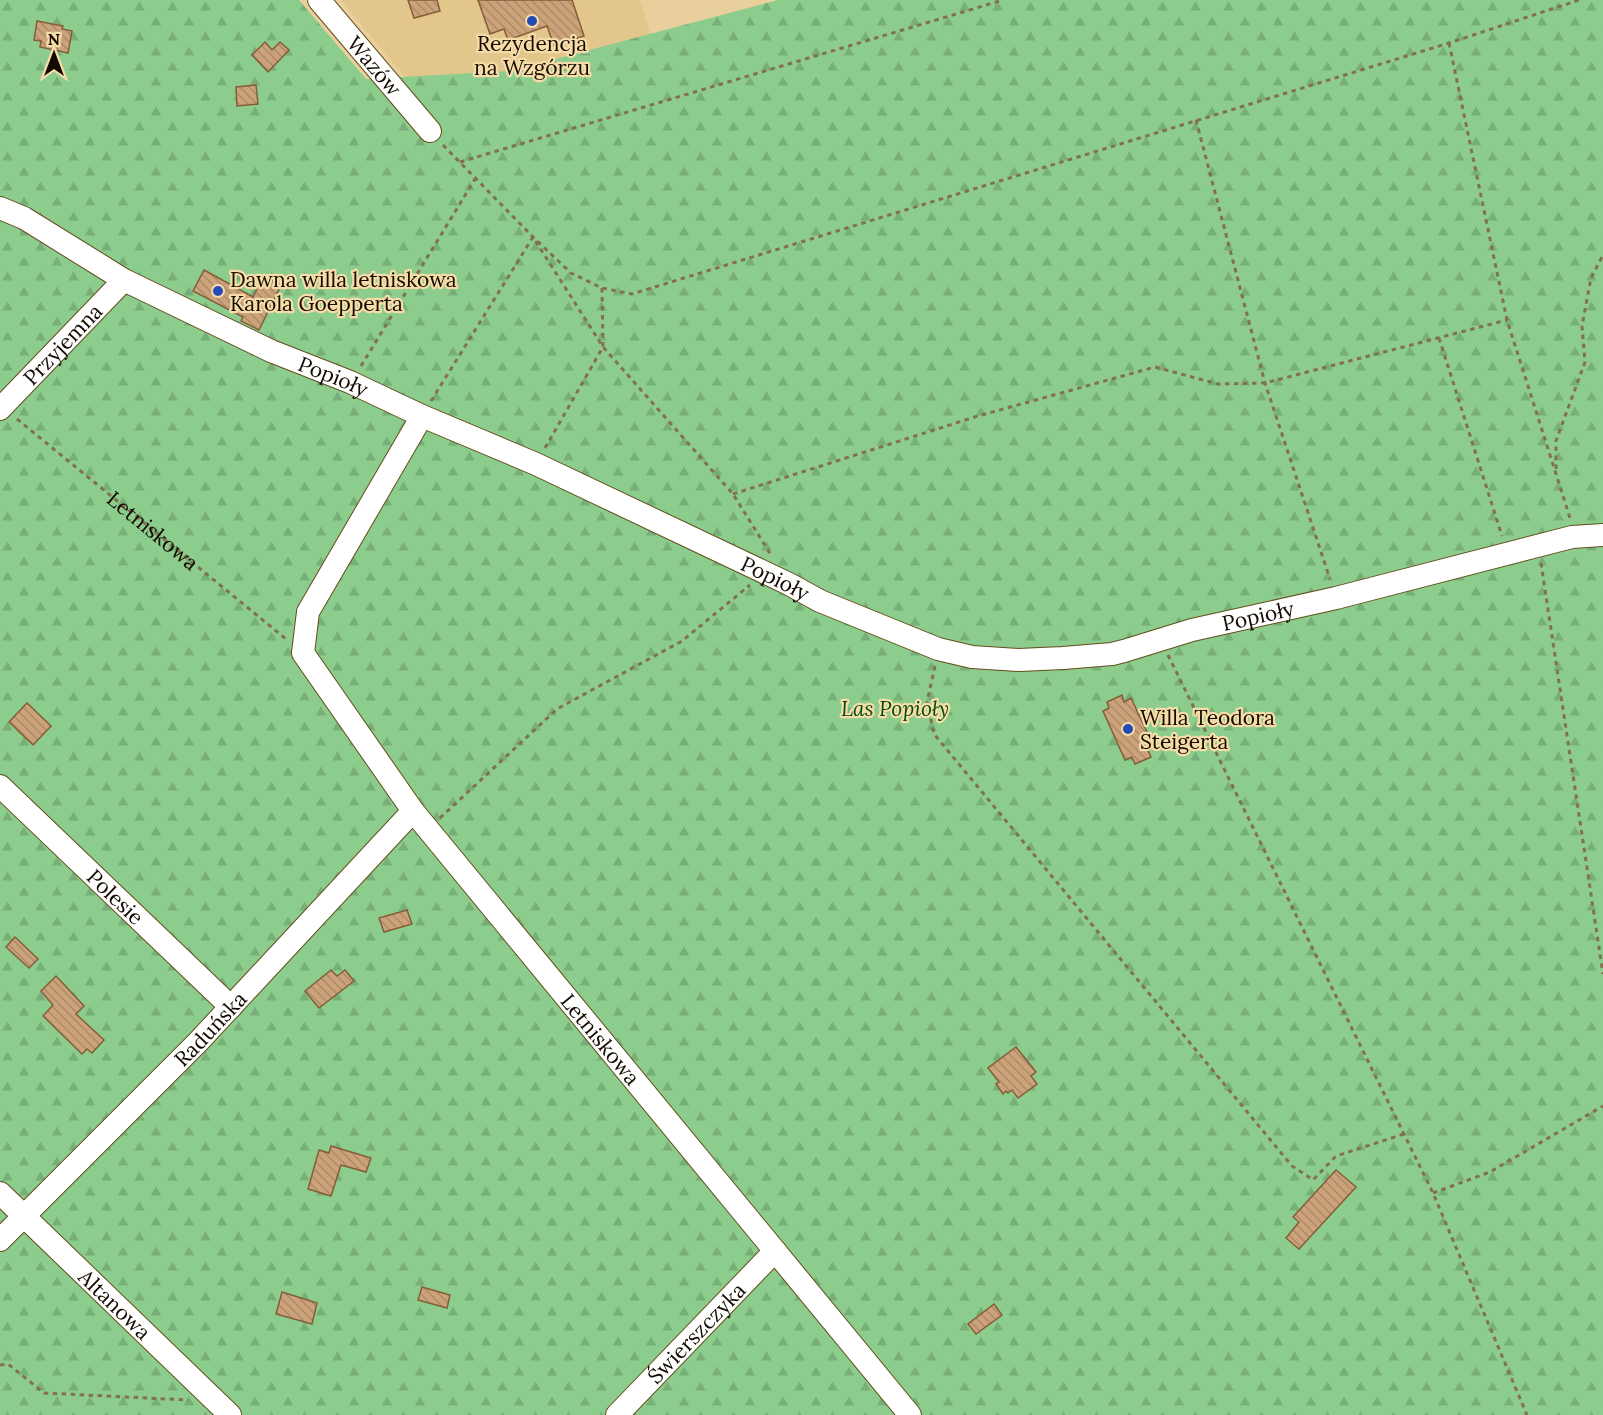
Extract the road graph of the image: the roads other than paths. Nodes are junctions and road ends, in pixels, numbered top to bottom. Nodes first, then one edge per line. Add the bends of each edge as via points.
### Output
1 (319, 0) edge
2 (430, 131) road end
3 (0, 208) edge
4 (124, 280) junction
5 (1, 408) edge
6 (422, 416) junction
7 (1603, 535) edge
8 (0, 786) edge
9 (413, 811) junction
10 (231, 1007) junction
11 (0, 1193) edge
12 (24, 1215) junction
13 (0, 1240) edge
14 (775, 1251) junction
15 (223, 1408) edge
16 (617, 1415) edge
17 (910, 1415) edge

1 - 2 street, Wazów
3 - 4 street, Popioły via 24,218
4 - 5 street, Przyjemna
4 - 6 street, Popioły via 272,351
6 - 7 street, Popioły via 536,464 820,601 938,649 972,657 1043,660 1112,654 1200,628 1336,598 1572,537
6 - 9 street, Letniskowa via 308,612 303,653
8 - 10 street, Polesie
9 - 10 street, Raduńska
9 - 14 street, Letniskowa
10 - 12 street, Raduńska
11 - 12 street, Altanowa
12 - 13 street, Raduńska
12 - 15 street, Altanowa
14 - 16 street, Świerszczyka
14 - 17 street, Letniskowa

